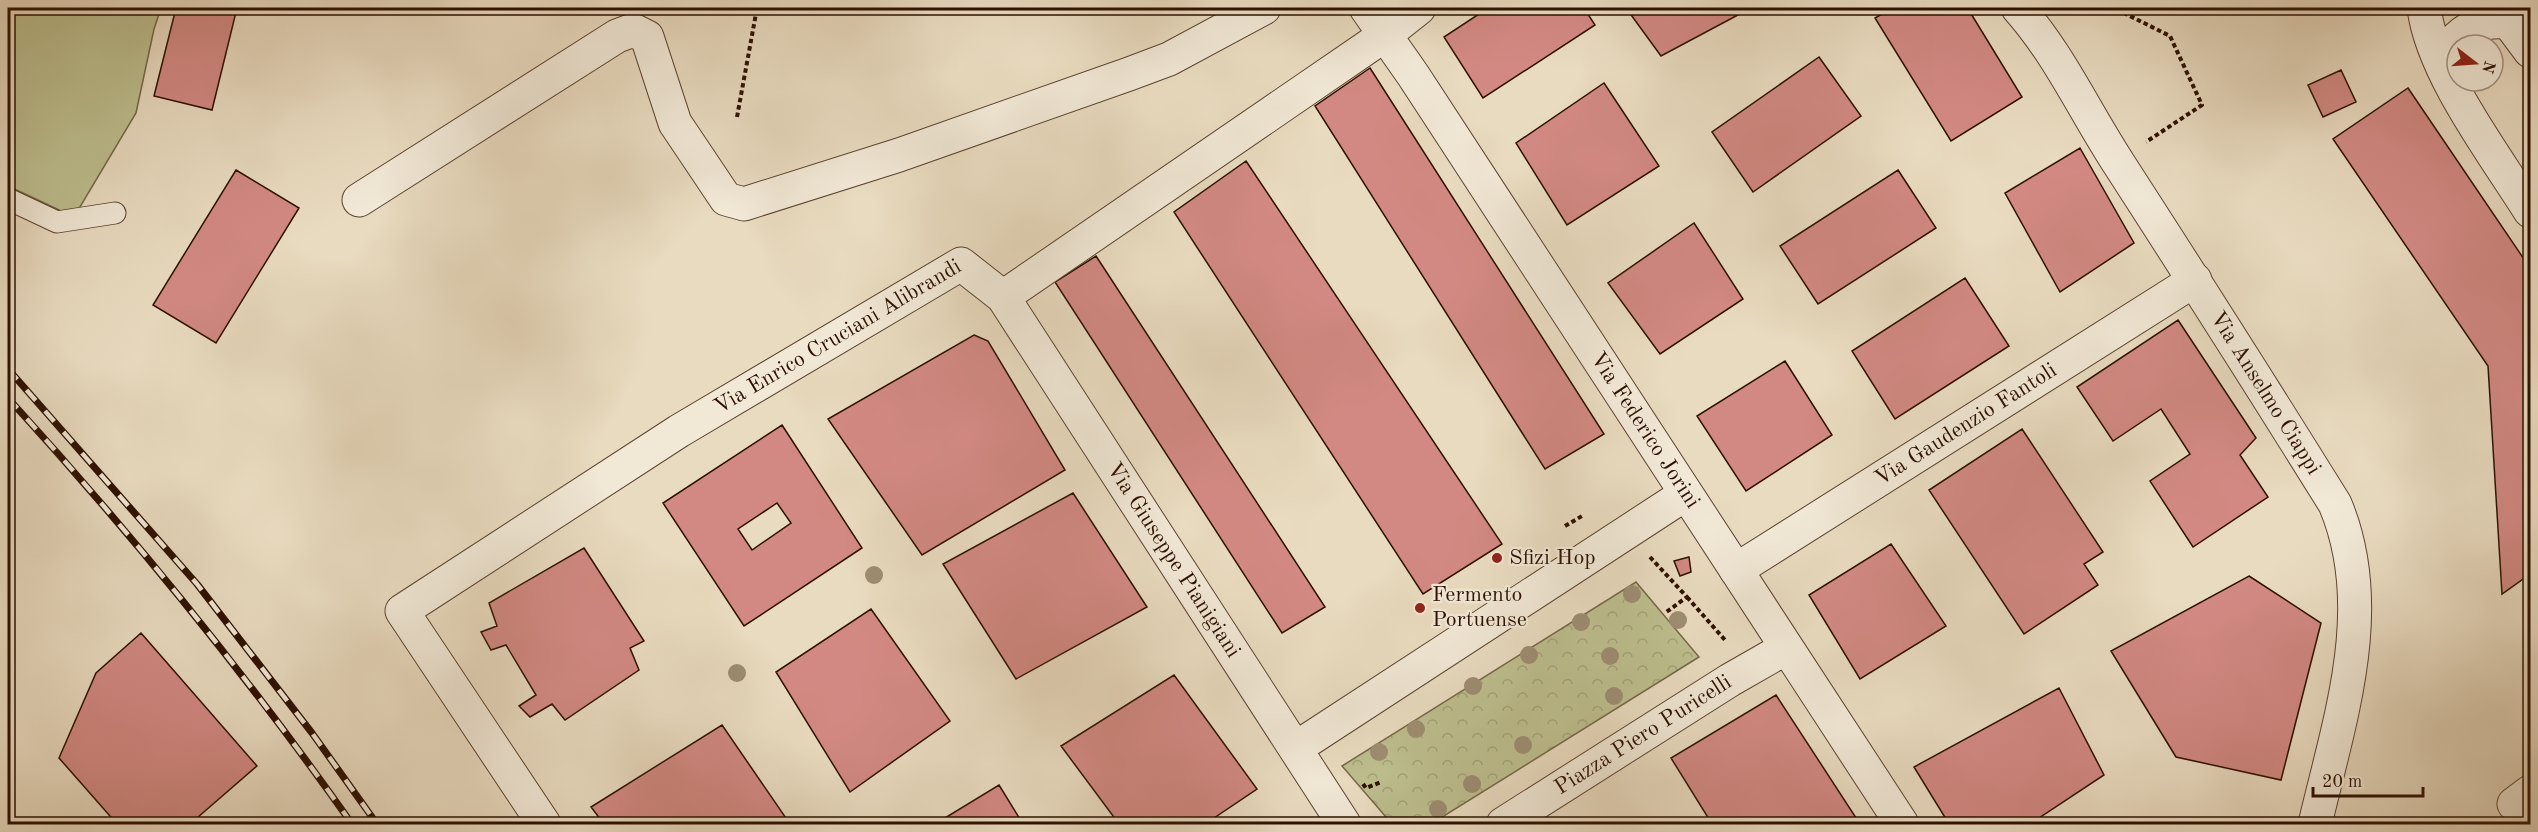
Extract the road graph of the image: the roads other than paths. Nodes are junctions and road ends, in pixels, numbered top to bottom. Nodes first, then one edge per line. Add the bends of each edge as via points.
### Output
1 (1264, 8) edge
2 (1366, 8) edge
3 (1419, 8) edge
4 (2018, 8) edge
5 (2424, 8) edge
6 (2502, 14) edge
7 (1385, 35) junction
8 (2530, 51) edge
9 (2439, 57) junction
10 (8, 199) edge
11 (359, 200) dead end
12 (2530, 211) edge
13 (115, 213) dead end
14 (2194, 279) junction
15 (1003, 297) junction
16 (1684, 495) junction
17 (1736, 570) junction
18 (1786, 648) junction
19 (1296, 748) junction
20 (544, 825) edge
21 (1344, 825) edge
22 (1503, 825) edge
23 (1902, 825) edge
24 (2315, 825) edge

1 - 11 street via 1169,59 744,204 726,199 675,123 648,37 633,30 617,36
2 - 7 street
3 - 7 street
4 - 14 street, Via Anselmo Ciappi via 2040,35
5 - 9 street
6 - 8 street
6 - 9 street via 2461,33
7 - 15 street
7 - 16 street, Via Federico Jorini
9 - 12 street via 2462,102
10 - 13 lane via 57,222
14 - 17 street, Via Gaudenzio Fantoli
14 - 24 street, Via Anselmo Ciappi via 2335,504 2349,542 2355,588 2351,670
15 - 19 street, Via Giuseppe Pianigiani
15 - 20 street, Via Enrico Cruciani Alibrandi via 961,264 679,431 402,611
16 - 17 street, Via Federico Jorini
16 - 19 street
17 - 18 street, Via Federico Jorini
18 - 22 street, Piazza Piero Puricelli
18 - 23 street, Via Federico Jorini
19 - 21 street, Via Giuseppe Pianigiani

